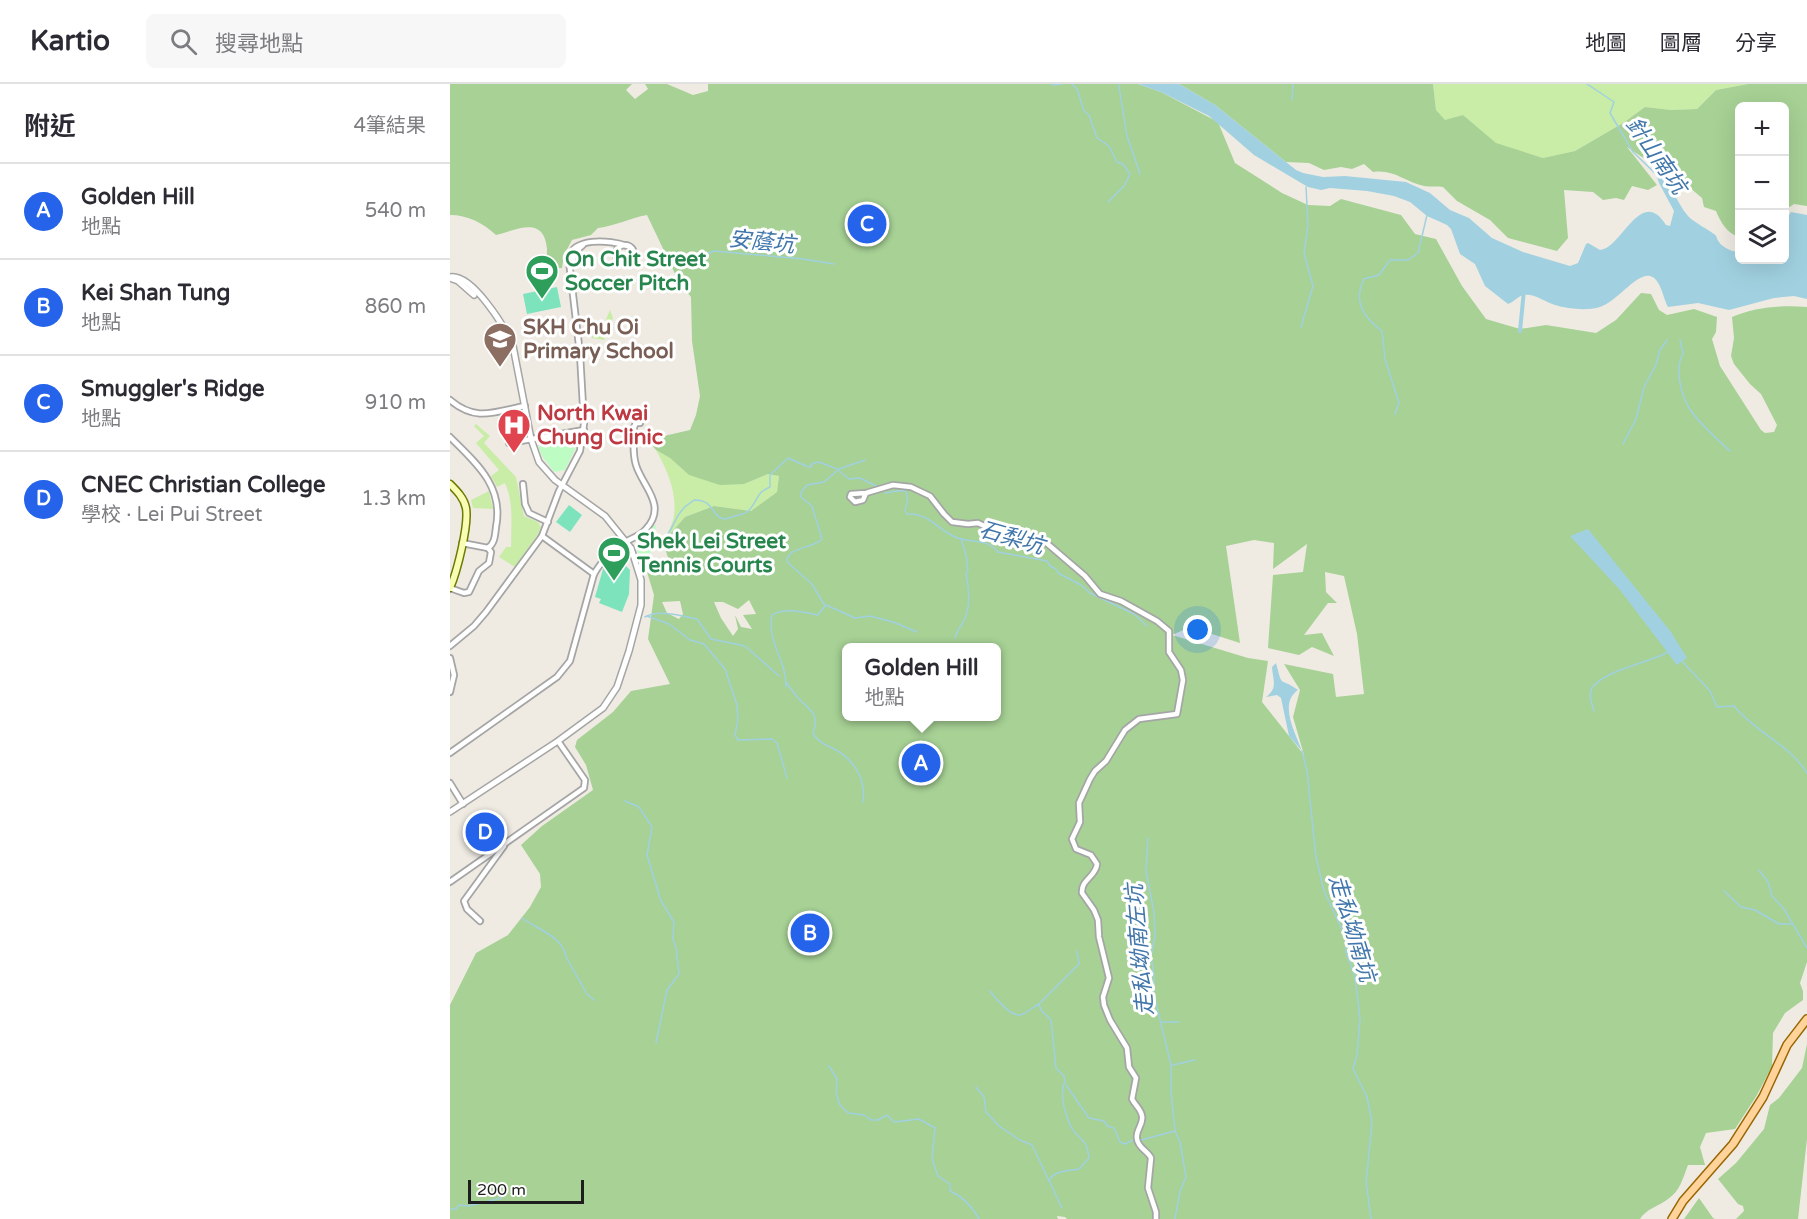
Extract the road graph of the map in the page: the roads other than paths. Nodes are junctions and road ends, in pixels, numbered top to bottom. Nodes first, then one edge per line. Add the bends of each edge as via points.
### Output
1 (606, 242) junction
2 (627, 246) junction
3 (616, 253) junction
4 (450, 277) edge
5 (450, 400) edge
6 (525, 406) junction
7 (640, 423) dead end
8 (584, 430) junction
9 (450, 437) edge
10 (531, 439) junction
11 (509, 443) dead end
12 (450, 484) edge
13 (523, 484) dead end
14 (562, 485) junction
15 (866, 493) dead end
16 (548, 522) junction
17 (542, 536) junction
18 (626, 542) junction
19 (461, 543) junction
20 (488, 548) junction
21 (594, 574) junction
22 (450, 588) edge
23 (450, 646) edge
24 (450, 658) edge
25 (450, 692) edge
26 (558, 741) junction
27 (450, 753) edge
28 (450, 783) edge
29 (464, 804) junction
30 (450, 813) edge
31 (505, 844) junction
32 (489, 855) junction
33 (493, 861) junction
34 (450, 882) edge
35 (480, 921) dead end
36 (1807, 1019) edge
37 (1156, 1219) edge
38 (1672, 1219) edge

1 - 2 street
1 - 3 street
1 - 8 street via 577,246 569,256
2 - 3 street via 621,246
2 - 3 street via 633,253 630,262 621,262
4 - 6 street via 457,276 466,282 501,321 513,346
5 - 6 street via 466,412 476,413
6 - 10 street
7 - 18 street via 634,425 634,459 652,494 654,510 646,529
8 - 10 street
8 - 14 street via 577,458
9 - 20 street via 483,470 493,488 498,517 494,542
10 - 11 street
10 - 14 street via 543,468
12 - 19 main road via 460,494 466,509
13 - 16 street via 529,513
14 - 16 street
14 - 18 street via 605,516
15 - 37 street via 889,485 910,487 930,496 952,522 978,523 1003,535 1043,540 1101,595 1123,602 1169,631 1168,652 1183,680 1178,713 1139,719 1125,730 1090,779 1079,804 1079,824 1072,839 1076,849 1091,855 1096,864 1095,872 1083,884 1082,893 1098,923 1108,978 1104,1005 1127,1048 1129,1067 1136,1078 1132,1099 1143,1117 1136,1138 1152,1160 1148,1188
16 - 17 street
17 - 21 street
17 - 23 street via 486,612
18 - 21 street via 604,558
18 - 26 street via 642,586 641,605 617,687 593,716
19 - 20 street
19 - 22 main road
20 - 22 street via 489,564 479,571 470,592
21 - 27 street via 565,668
24 - 25 street via 454,675
26 - 29 street
26 - 31 street via 585,780 584,788
28 - 29 street
29 - 30 street
31 - 32 street
31 - 33 street
32 - 33 street
32 - 34 street
33 - 35 street via 464,901
36 - 38 main road via 1787,1045 1763,1097 1733,1144

